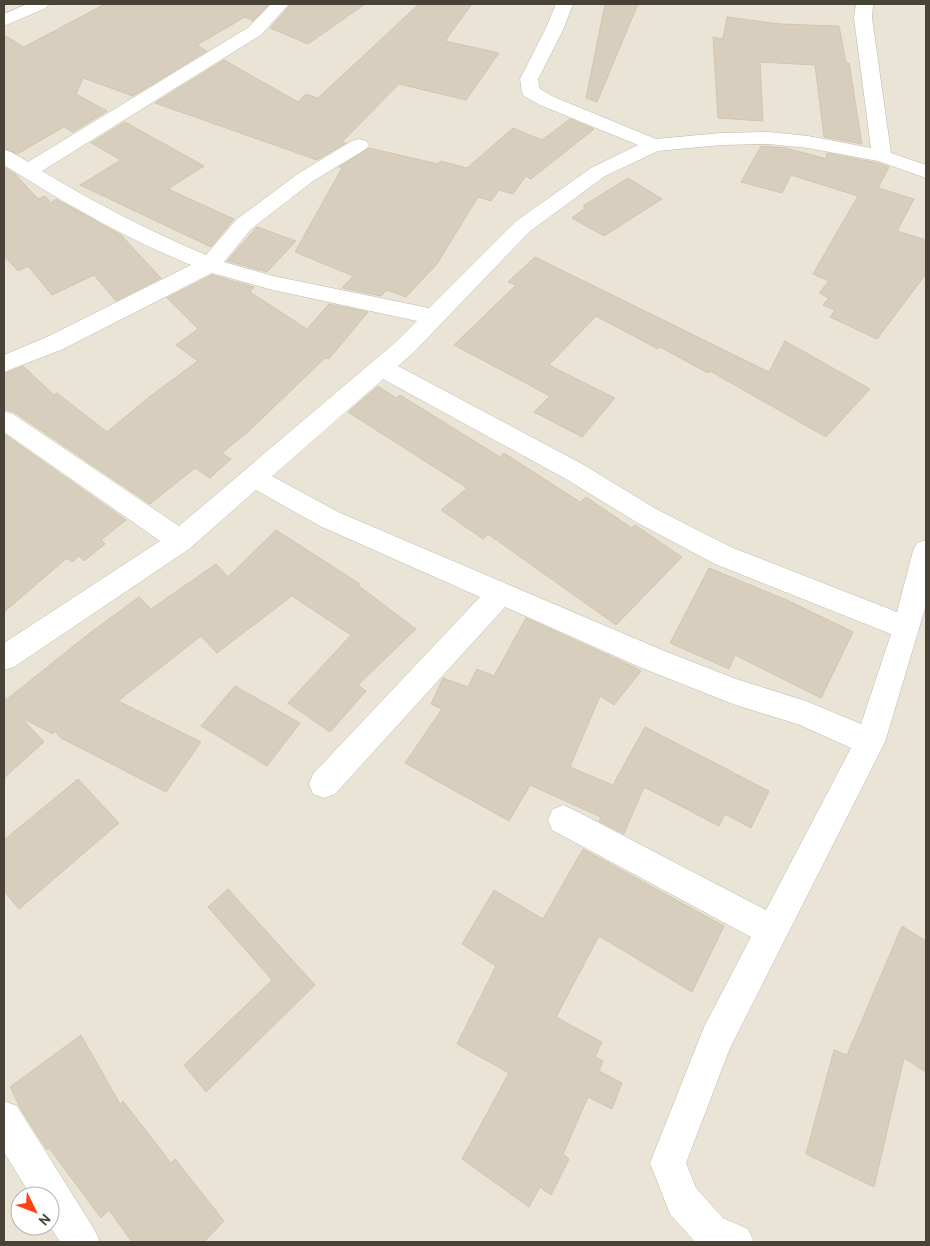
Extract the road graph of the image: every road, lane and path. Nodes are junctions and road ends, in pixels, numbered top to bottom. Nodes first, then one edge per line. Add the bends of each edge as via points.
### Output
1 (40, 4) edge
2 (280, 4) edge
3 (564, 4) edge
4 (864, 4) edge
5 (4, 21) edge
6 (359, 145) dead end
7 (654, 145) junction
8 (4, 156) edge
9 (882, 156) junction
10 (29, 170) junction
11 (926, 172) edge
12 (210, 265) junction
13 (433, 318) junction
14 (4, 364) edge
15 (381, 367) junction
16 (4, 420) edge
17 (255, 478) junction
18 (180, 542) junction
19 (925, 559) edge
20 (501, 593) junction
21 (906, 628) junction
22 (4, 658) edge
23 (870, 742) junction
24 (324, 784) dead end
25 (563, 820) dead end
26 (774, 931) junction
27 (4, 1119) edge
28 (80, 1242) edge
29 (735, 1242) edge

1 - 5 street
2 - 10 street via 255,30
3 - 7 street via 530,79 531,92
4 - 9 street via 862,18
6 - 12 street via 306,177 244,224
7 - 9 street via 768,138
7 - 13 street via 598,172 522,226
8 - 10 street
9 - 11 street
10 - 12 street via 76,201
12 - 13 street via 273,283
12 - 14 street via 55,344
13 - 15 street
15 - 17 street
15 - 21 street via 724,556
16 - 18 street
17 - 18 street
17 - 20 street via 329,519
18 - 22 street
19 - 21 street
20 - 23 street via 732,691 806,714
20 - 24 street
21 - 23 street
23 - 26 street
25 - 26 street
26 - 29 street via 716,1039 668,1163 683,1202 710,1232
27 - 28 street

